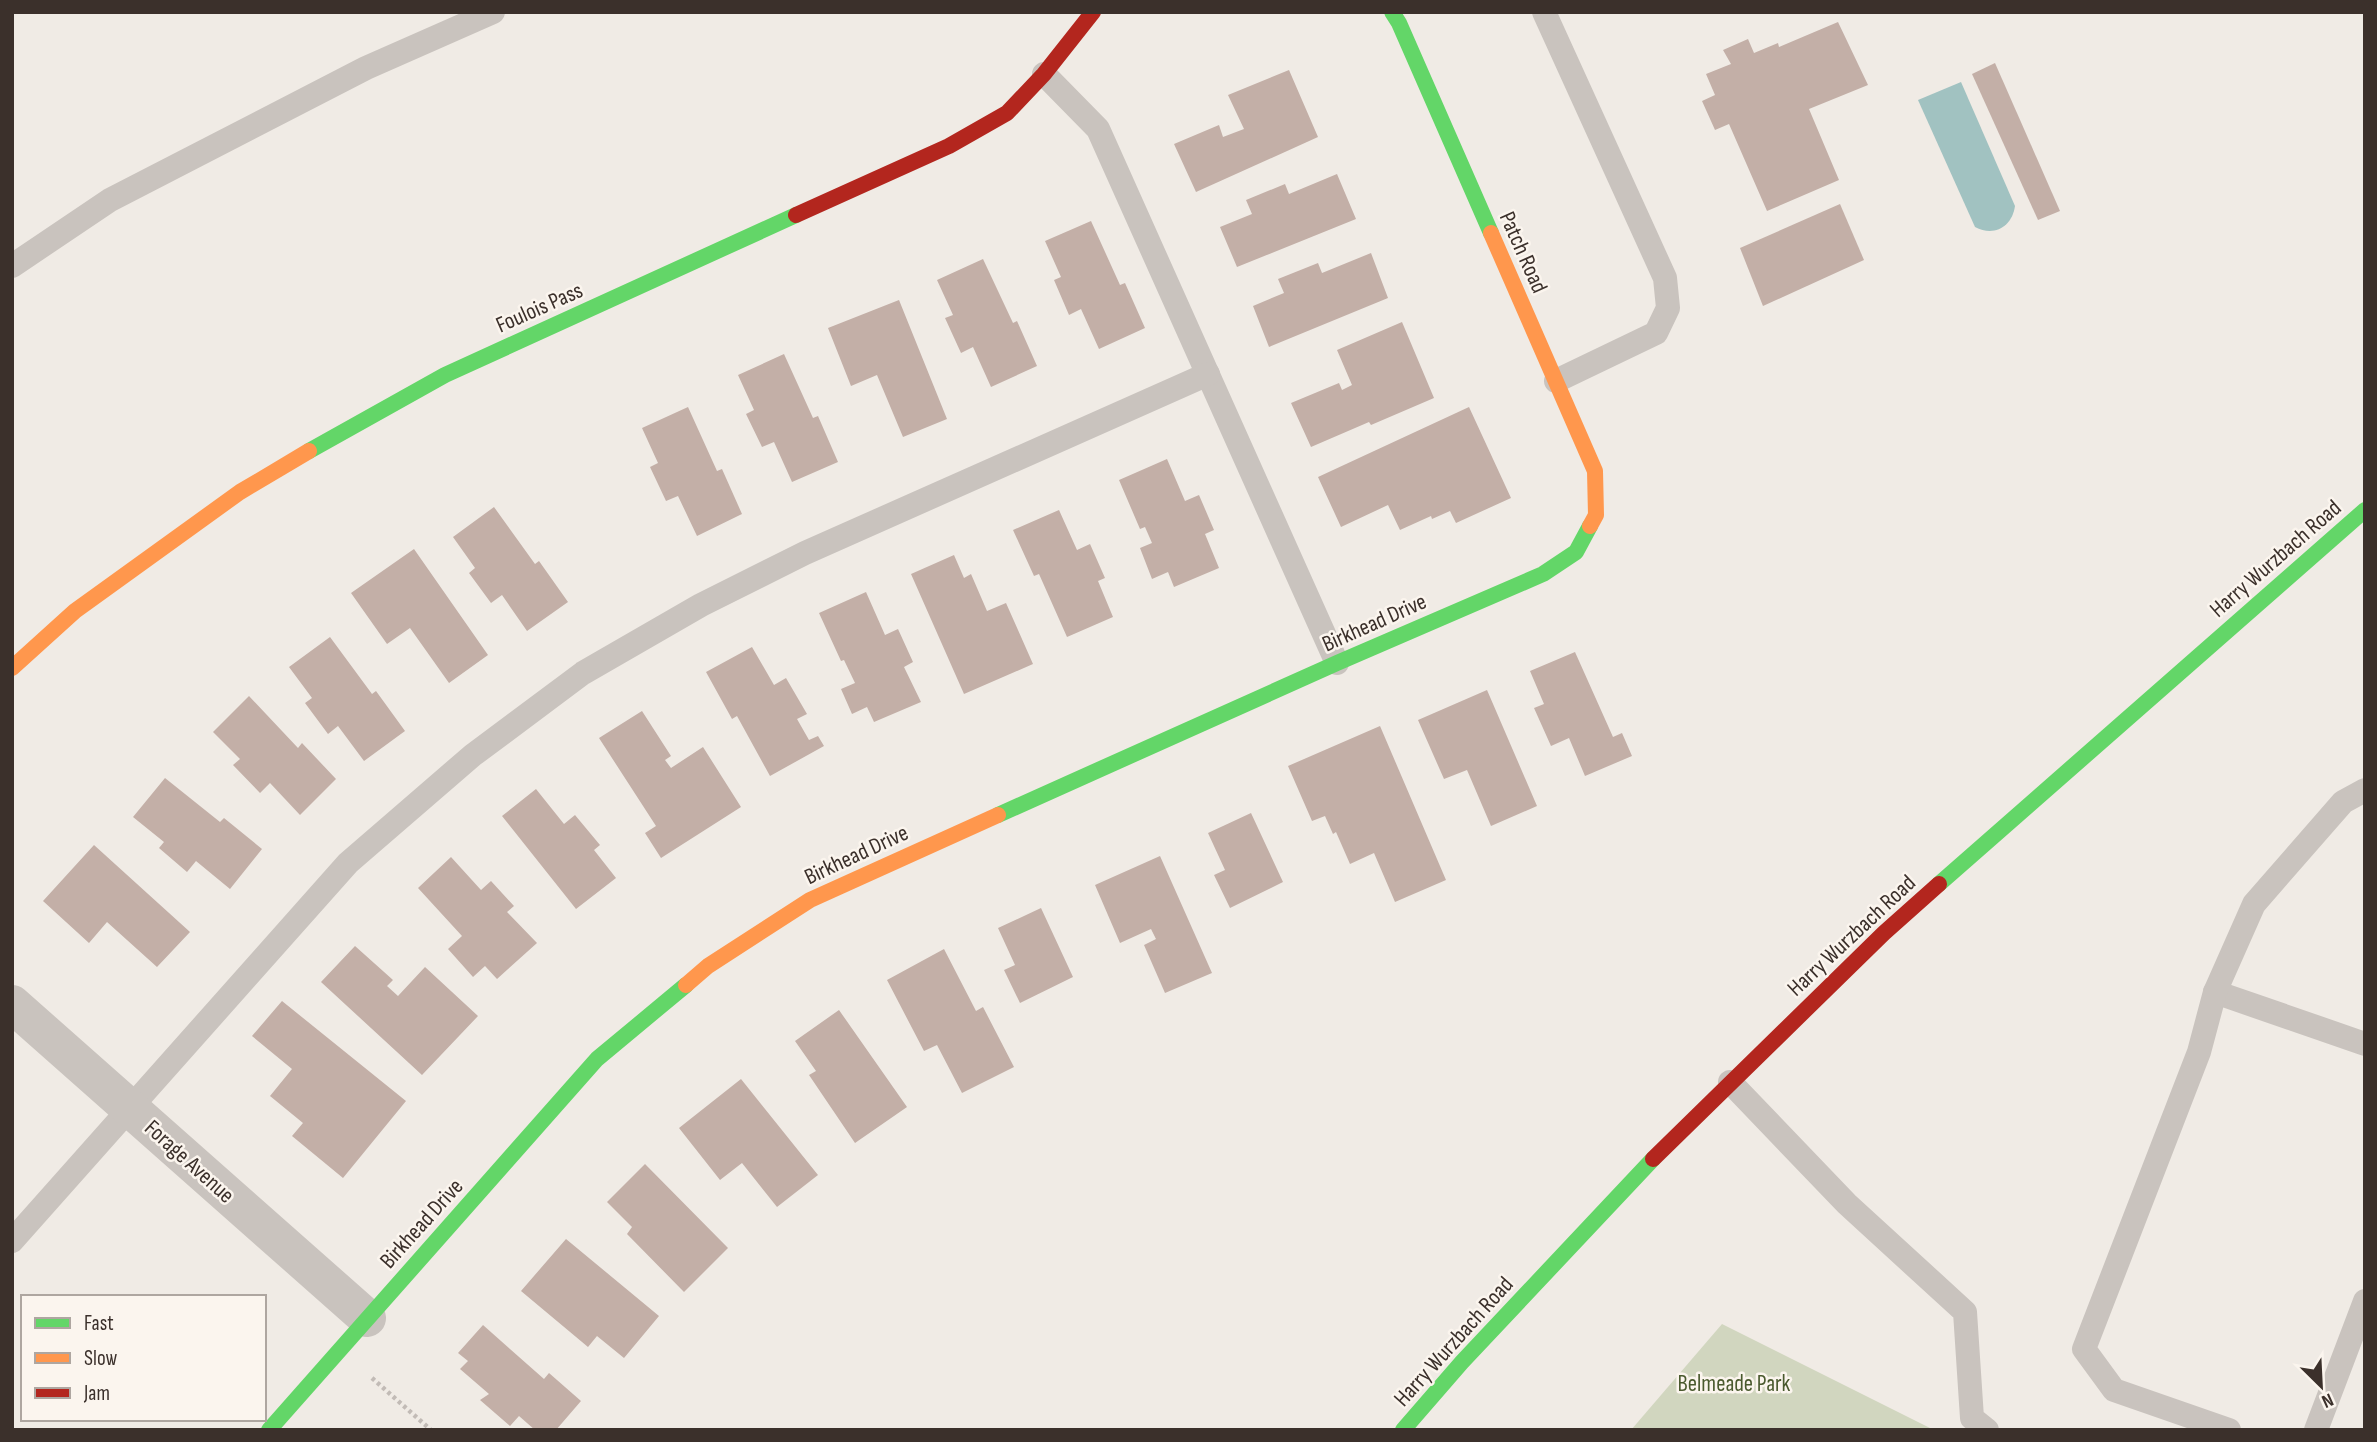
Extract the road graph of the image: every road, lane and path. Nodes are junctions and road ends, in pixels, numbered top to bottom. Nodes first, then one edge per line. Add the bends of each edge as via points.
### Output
1 (492, 12) edge
2 (1093, 12) edge
3 (1544, 12) edge
4 (1404, 16) edge
5 (1044, 74) junction
6 (12, 266) edge
7 (1208, 374) junction
8 (1556, 381) junction
9 (1596, 515) joint
10 (2360, 522) edge
11 (1336, 663) junction
12 (12, 668) edge
13 (2365, 790) edge
14 (2215, 992) junction
15 (12, 1004) edge
16 (2365, 1044) edge
17 (1730, 1082) junction
18 (130, 1108) junction
19 (12, 1241) edge
20 (2365, 1301) edge
21 (367, 1318) junction
22 (341, 1349) junction
23 (269, 1430) edge
24 (431, 1430) edge
25 (1403, 1430) edge
26 (1987, 1430) edge
27 (2229, 1430) edge
28 (2316, 1430) edge

1 - 6 lane via 366,68 110,200
2 - 5 street, Foulois Pass
3 - 8 lane via 1665,278 1668,308 1657,333
4 - 8 street, Patch Road
5 - 7 lane via 1098,128
5 - 12 street, Foulois Pass via 1007,113 949,146 445,375 345,429 240,492 75,611
7 - 11 lane
7 - 18 lane via 805,553 701,605 583,673 473,755 348,863
8 - 9 street, Patch Road via 1595,471
9 - 11 street, Birkhead Drive via 1576,552 1543,574
10 - 17 street, Harry Wurzbach Road via 1884,933
11 - 21 street, Birkhead Drive via 810,900 708,966 597,1059
13 - 14 lane via 2343,802 2254,904
14 - 16 lane
14 - 27 lane via 2199,1052 2084,1349 2114,1390
15 - 18 street, Forage Avenue
17 - 25 street, Harry Wurzbach Road via 1617,1196
17 - 26 lane via 1847,1204 1965,1312 1972,1418
18 - 19 lane
18 - 21 street, Forage Avenue
20 - 28 lane
21 - 22 street, Birkhead Drive
22 - 23 street, Birkhead Drive
22 - 24 path

